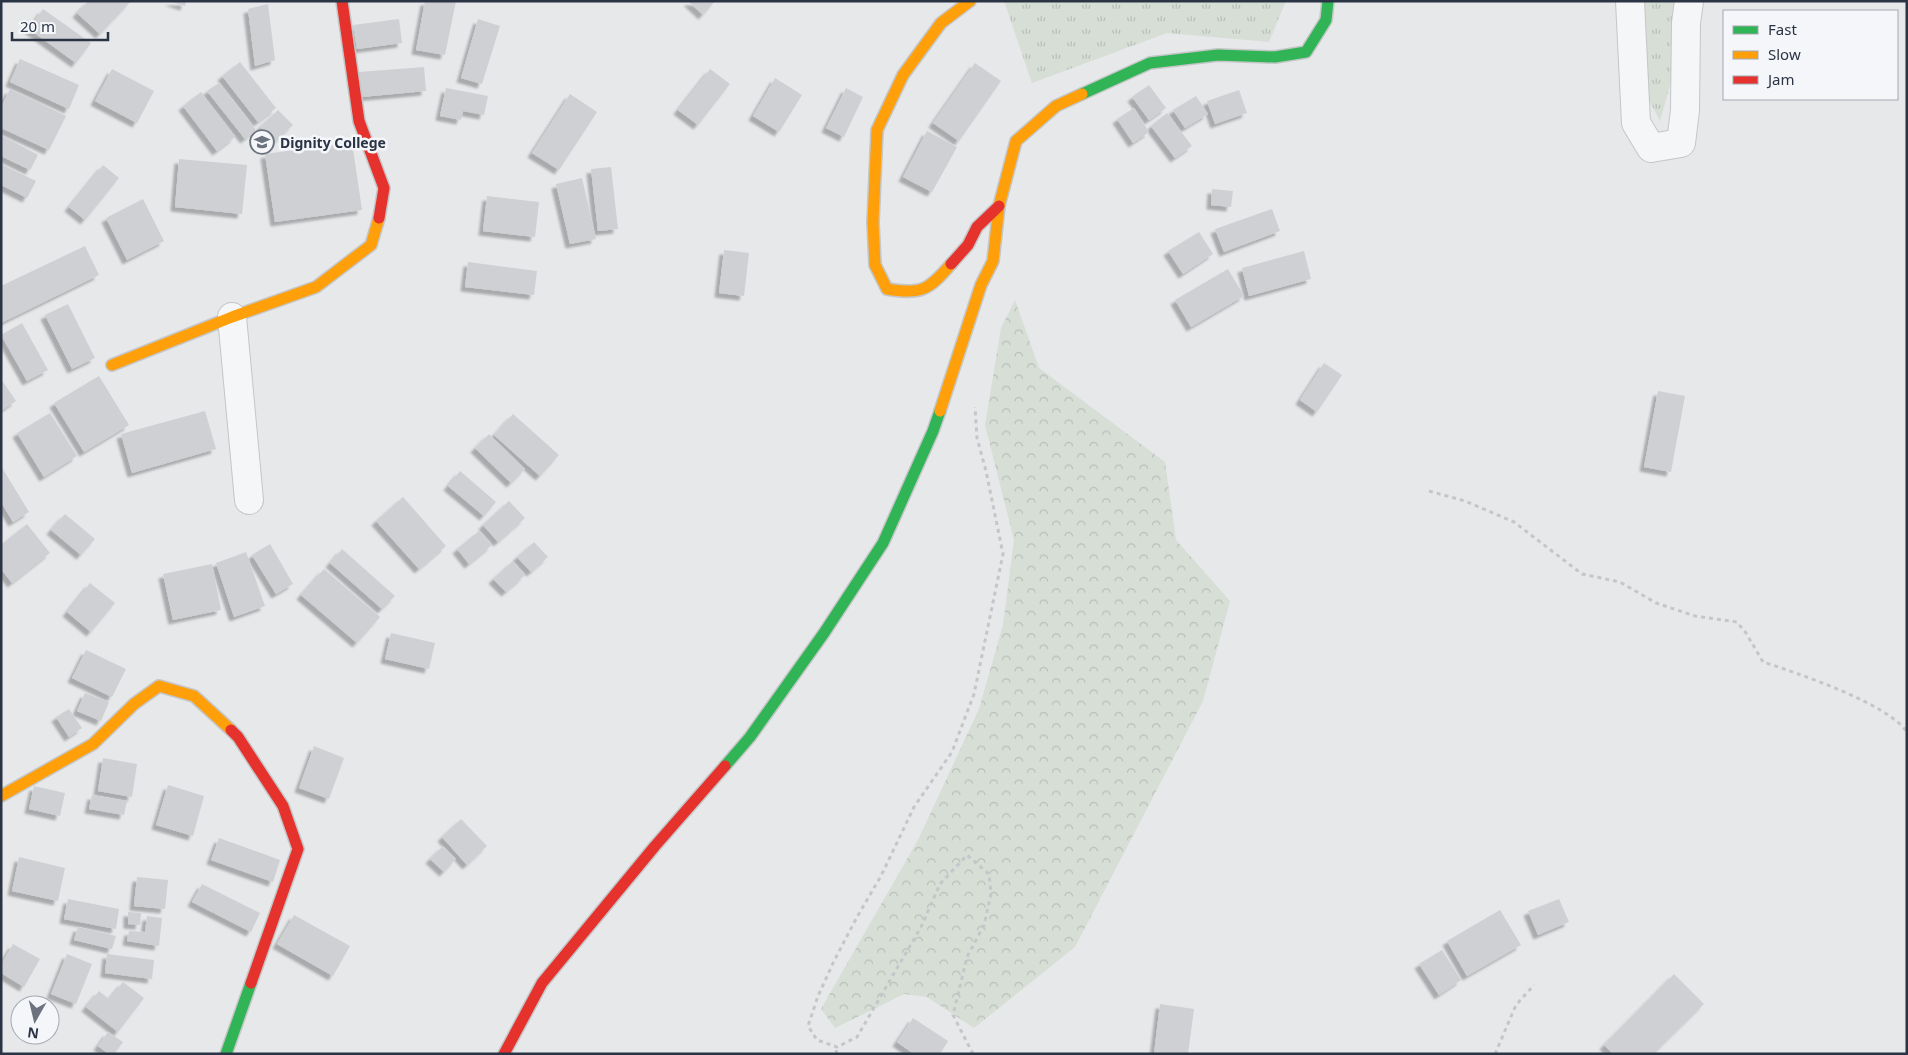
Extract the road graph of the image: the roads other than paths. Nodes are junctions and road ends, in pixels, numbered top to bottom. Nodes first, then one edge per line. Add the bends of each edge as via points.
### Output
1 (342, 1) edge
2 (970, 1) edge
3 (1328, 1) edge
4 (1630, 1) edge
5 (1689, 1) edge
6 (998, 206) junction
7 (232, 317) junction
8 (112, 365) dead end
9 (249, 500) dead end
10 (1, 796) edge
11 (226, 1054) edge
12 (504, 1054) edge

1 - 7 street via 359,121 384,188 382,210 371,245 316,287
2 - 6 street via 935,30 903,75 877,130 873,222 875,265 887,289 908,293 934,284
3 - 6 street via 1326,20 1306,52 1275,57 1218,55 1150,63 1056,106 1016,141
4 - 5 street via 1636,123 1651,148 1680,143 1685,110
6 - 12 street via 993,261 981,285 933,430 883,543 750,736 542,983
7 - 8 street
7 - 9 street
10 - 11 street via 93,744 134,704 159,686 194,696 238,737 283,806 298,849

